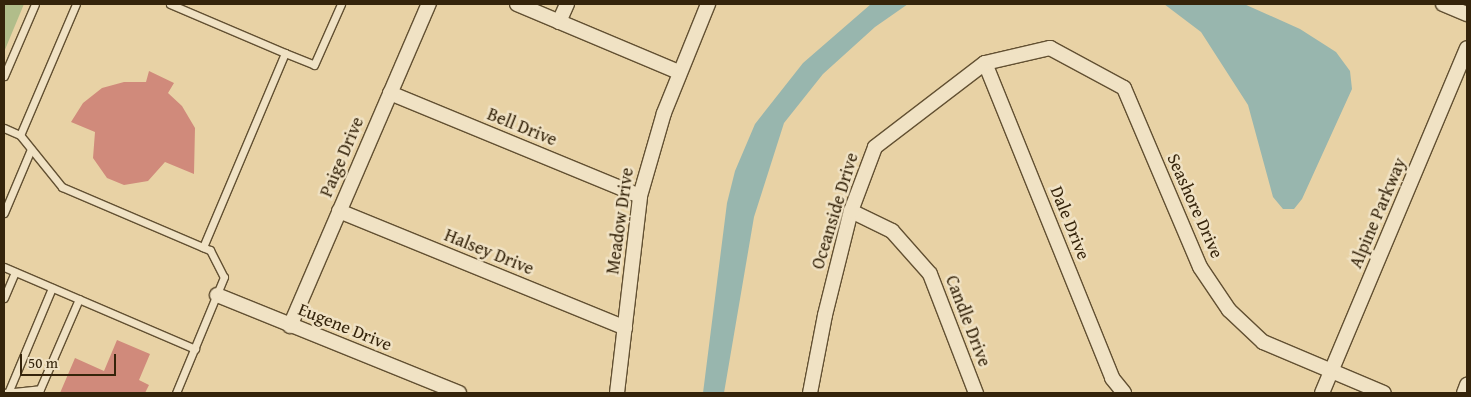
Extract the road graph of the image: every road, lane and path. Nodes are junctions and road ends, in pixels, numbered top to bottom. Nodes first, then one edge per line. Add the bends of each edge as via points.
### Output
1 (34, 4) edge
2 (76, 4) edge
3 (170, 4) edge
4 (341, 4) edge
5 (429, 4) edge
6 (517, 4) edge
7 (567, 4) edge
8 (708, 4) edge
9 (1443, 4) edge
10 (1467, 14) edge
11 (559, 22) junction
12 (1467, 48) edge
13 (285, 53) junction
14 (985, 63) junction
15 (678, 72) junction
16 (4, 76) edge
17 (390, 93) junction
18 (4, 128) edge
19 (20, 135) junction
20 (31, 149) junction
21 (640, 196) junction
22 (340, 211) junction
23 (851, 211) junction
24 (4, 213) edge
25 (203, 247) junction
26 (4, 267) edge
27 (15, 272) junction
28 (52, 288) junction
29 (217, 295) junction
30 (4, 298) edge
31 (79, 299) junction
32 (290, 326) junction
33 (625, 328) junction
34 (195, 349) junction
35 (1332, 372) junction
36 (1467, 386) edge
37 (7, 393) edge
38 (176, 393) edge
39 (459, 393) edge
40 (617, 393) edge
41 (810, 393) edge
42 (976, 393) edge
43 (1124, 393) edge
44 (1322, 393) edge
45 (1384, 393) edge
46 (1464, 393) edge

1 - 16 lane
2 - 19 lane
3 - 13 lane
4 - 13 lane via 314,65
5 - 17 street, Paige Drive
6 - 11 street
7 - 11 street
8 - 15 street, Meadow Drive
9 - 10 street
11 - 15 street
12 - 35 street, Alpine Parkway
13 - 25 lane
14 - 23 street, Oceanside Drive via 875,146
14 - 35 street, Seashore Drive via 1050,48 1124,88 1200,267 1228,310 1263,342
14 - 43 street, Dale Drive via 1112,378
15 - 21 street, Meadow Drive via 649,158
17 - 21 street, Bell Drive
17 - 22 street, Paige Drive
18 - 19 lane
19 - 20 lane
20 - 24 lane
20 - 25 lane via 62,187
21 - 33 street, Meadow Drive
22 - 32 street, Paige Drive
22 - 33 street, Halsey Drive
23 - 41 street, Oceanside Drive via 825,315
23 - 42 street, Candle Drive via 892,231 930,274
25 - 29 lane via 210,250 224,277
26 - 27 lane
27 - 28 lane
27 - 30 lane
28 - 31 lane
28 - 37 lane
29 - 32 street, Eugene Drive
29 - 34 lane
31 - 34 lane
31 - 37 lane via 40,389
32 - 39 street, Eugene Drive
33 - 40 street, Meadow Drive
34 - 38 lane
35 - 44 street, Alpine Parkway
35 - 45 street, Seashore Drive
36 - 46 street

